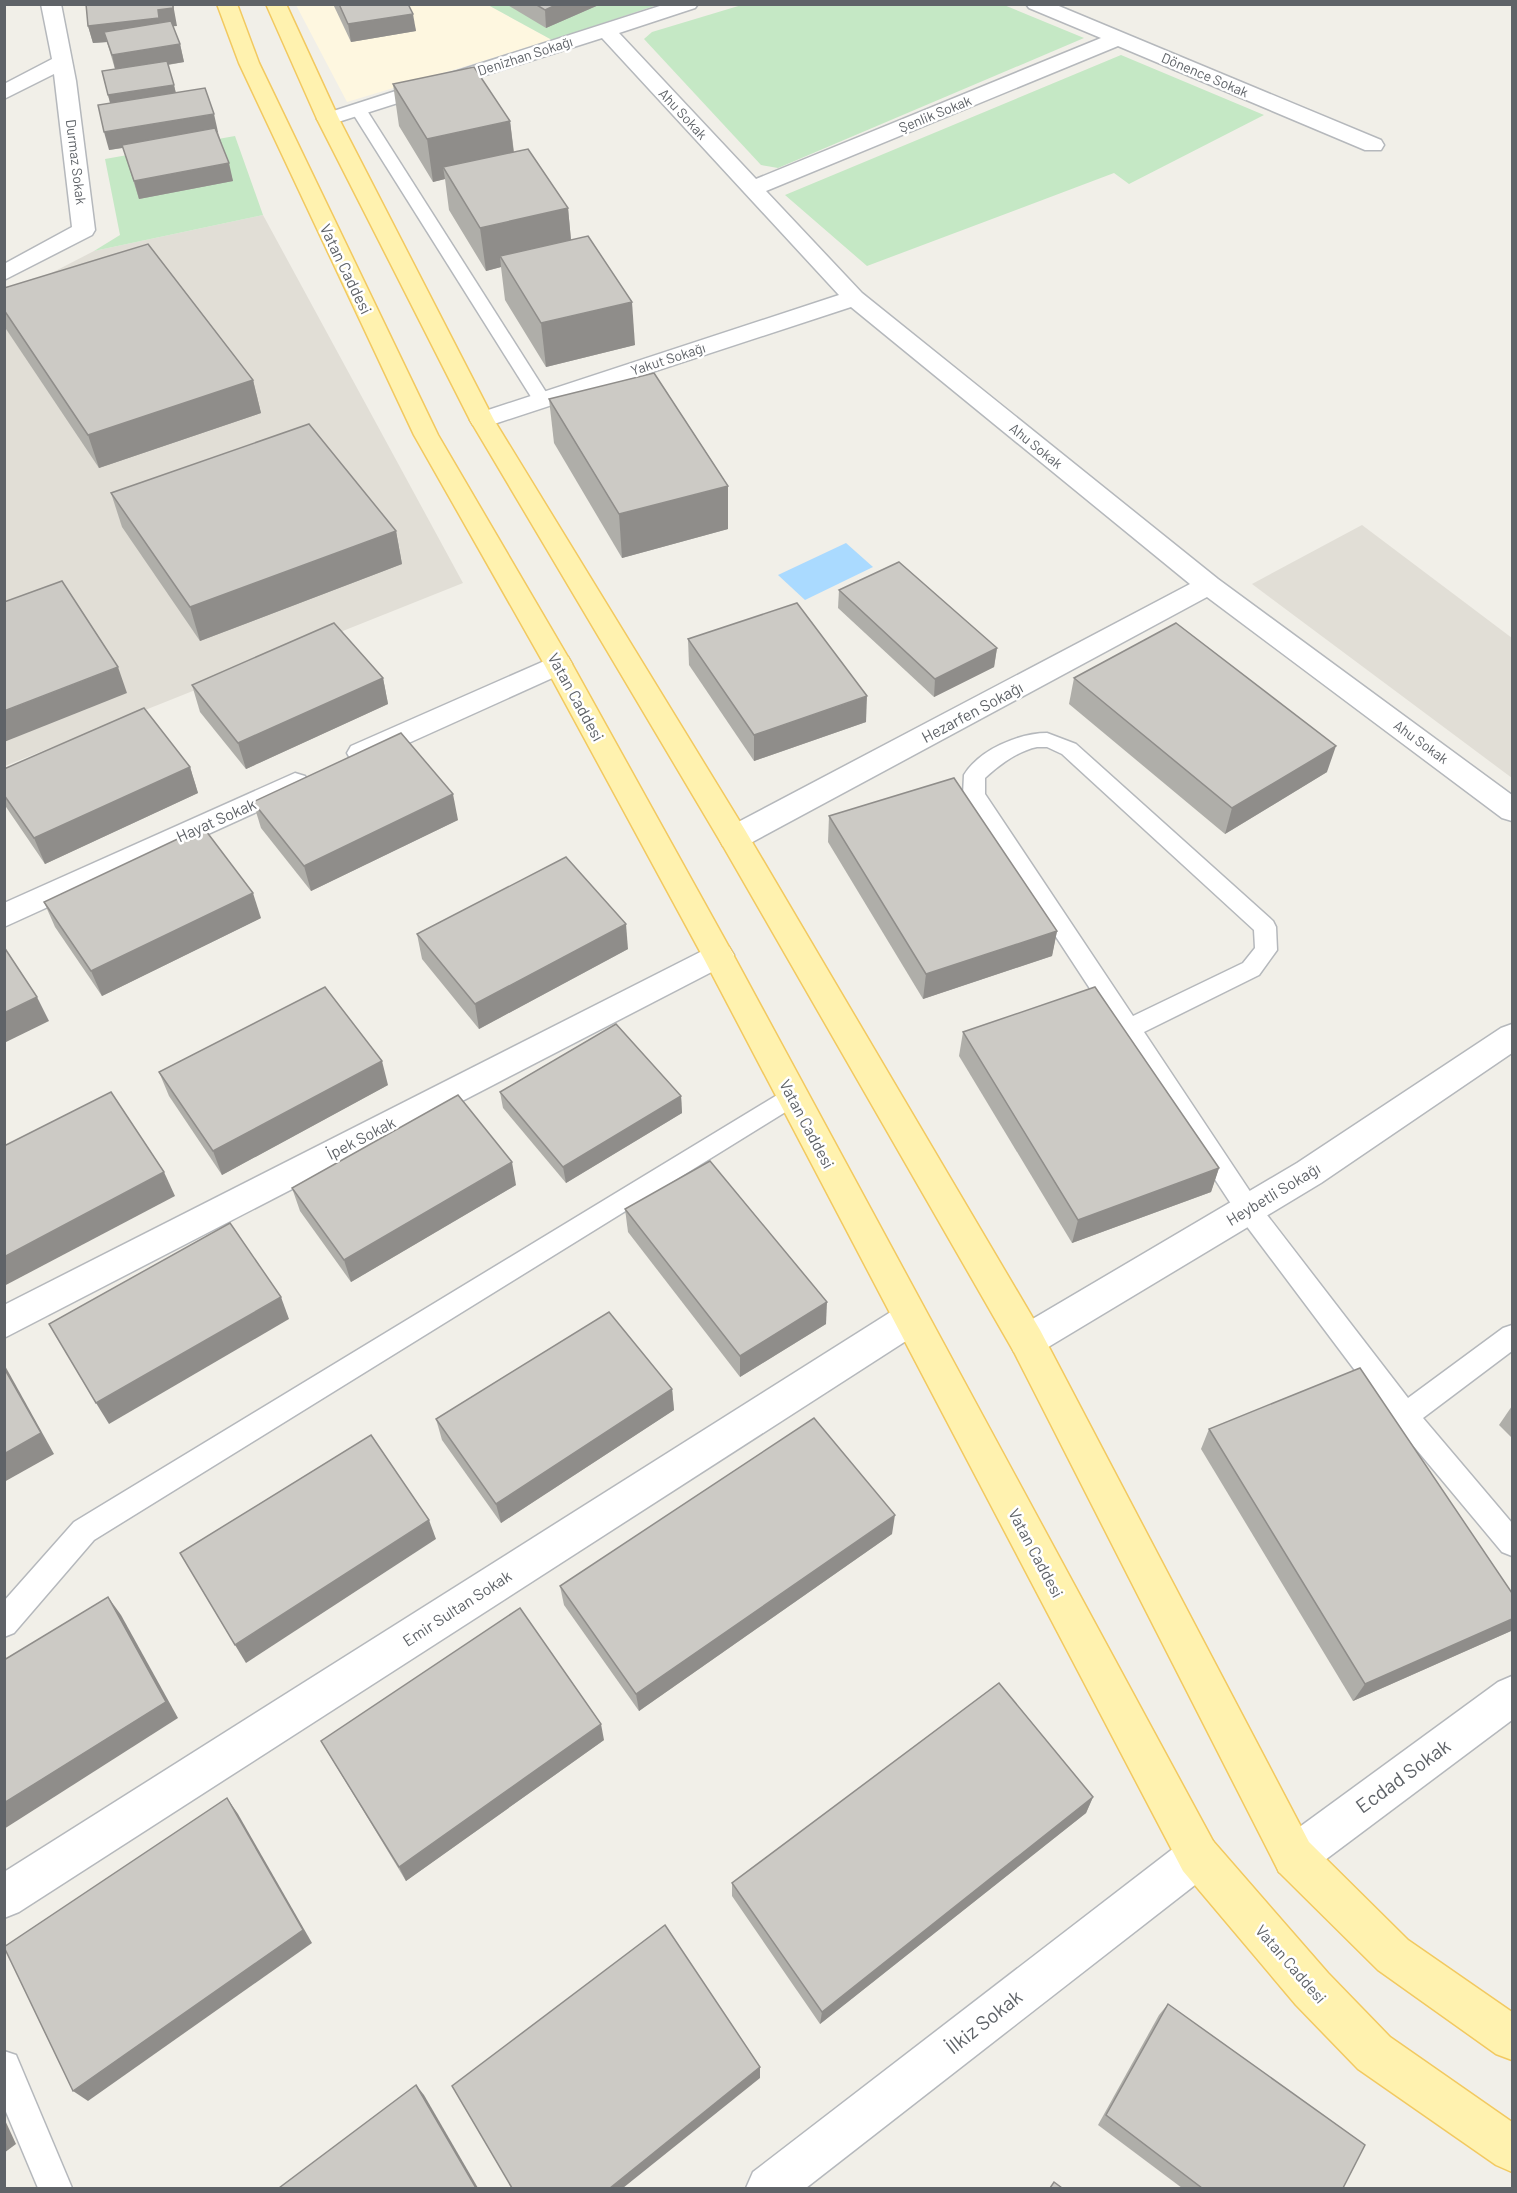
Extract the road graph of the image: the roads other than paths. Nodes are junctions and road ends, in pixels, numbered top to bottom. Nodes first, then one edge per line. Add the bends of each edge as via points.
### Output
1 (51, 4) edge
2 (227, 4) edge
3 (276, 4) edge
4 (688, 4) edge
5 (1036, 4) edge
6 (606, 31) junction
7 (1119, 38) junction
8 (62, 62) junction
9 (4, 93) edge
10 (343, 114) junction
11 (1373, 145) dead end
12 (751, 189) junction
13 (4, 273) edge
14 (854, 298) junction
15 (542, 400) junction
16 (482, 420) junction
17 (1209, 585) junction
18 (558, 664) junction
19 (1512, 810) edge
20 (734, 838) junction
21 (4, 916) edge
22 (718, 955) junction
23 (1128, 1029) junction
24 (1512, 1037) edge
25 (792, 1096) junction
26 (1248, 1209) junction
27 (910, 1319) junction
28 (4, 1323) edge
29 (1512, 1336) edge
30 (1028, 1341) junction
31 (1405, 1416) junction
32 (1512, 1543) edge
33 (4, 1623) edge
34 (1512, 1696) edge
35 (1198, 1857) junction
36 (1294, 1857) junction
37 (4, 1897) edge
38 (1512, 2038) edge
39 (4, 2067) edge
40 (1512, 2149) edge
41 (55, 2188) edge
42 (770, 2188) edge

1 - 8 street, Durmaz Sokak
2 - 18 main road, Vatan Caddesi via 249,63 426,435
3 - 10 main road
4 - 6 street, Denizhan Sokağı
5 - 7 street, Dönence Sokak
6 - 10 street, Denizhan Sokağı
6 - 12 street, Ahu Sokak
7 - 11 street, Dönence Sokak
7 - 12 street, Şenlik Sokak
8 - 9 street
8 - 13 street, Durmaz Sokak via 84,230
10 - 15 lane
10 - 16 main road
12 - 14 street, Ahu Sokak
14 - 15 street, Yakut Sokağı
14 - 17 street, Ahu Sokak
15 - 16 street, Yakut Sokağı
16 - 20 main road
17 - 19 street, Ahu Sokak
17 - 20 street, Hezarfen Sokağı
18 - 21 street, Hayat Sokak
18 - 22 main road, Vatan Caddesi
20 - 30 main road
22 - 25 main road, Vatan Caddesi
22 - 28 street, İpek Sokak
23 - 23 lane via 974,795 975,775 988,763 1031,740 1049,740 1070,749 1265,927 1266,950 1251,969
23 - 26 lane
24 - 26 street, Heybetli Sokağı via 1309,1173
25 - 27 main road, Vatan Caddesi
25 - 33 lane via 84,1531
26 - 30 street, Heybetli Sokağı
26 - 31 lane
27 - 35 main road, Vatan Caddesi
27 - 37 street, Emir Sultan Sokak
29 - 31 lane
30 - 36 main road
31 - 32 lane
34 - 36 street, Ecdad Sokak
35 - 40 main road, Vatan Caddesi via 1312,1989 1374,2053
35 - 42 street, İlkiz Sokak
36 - 38 main road via 1394,1954
39 - 41 lane

